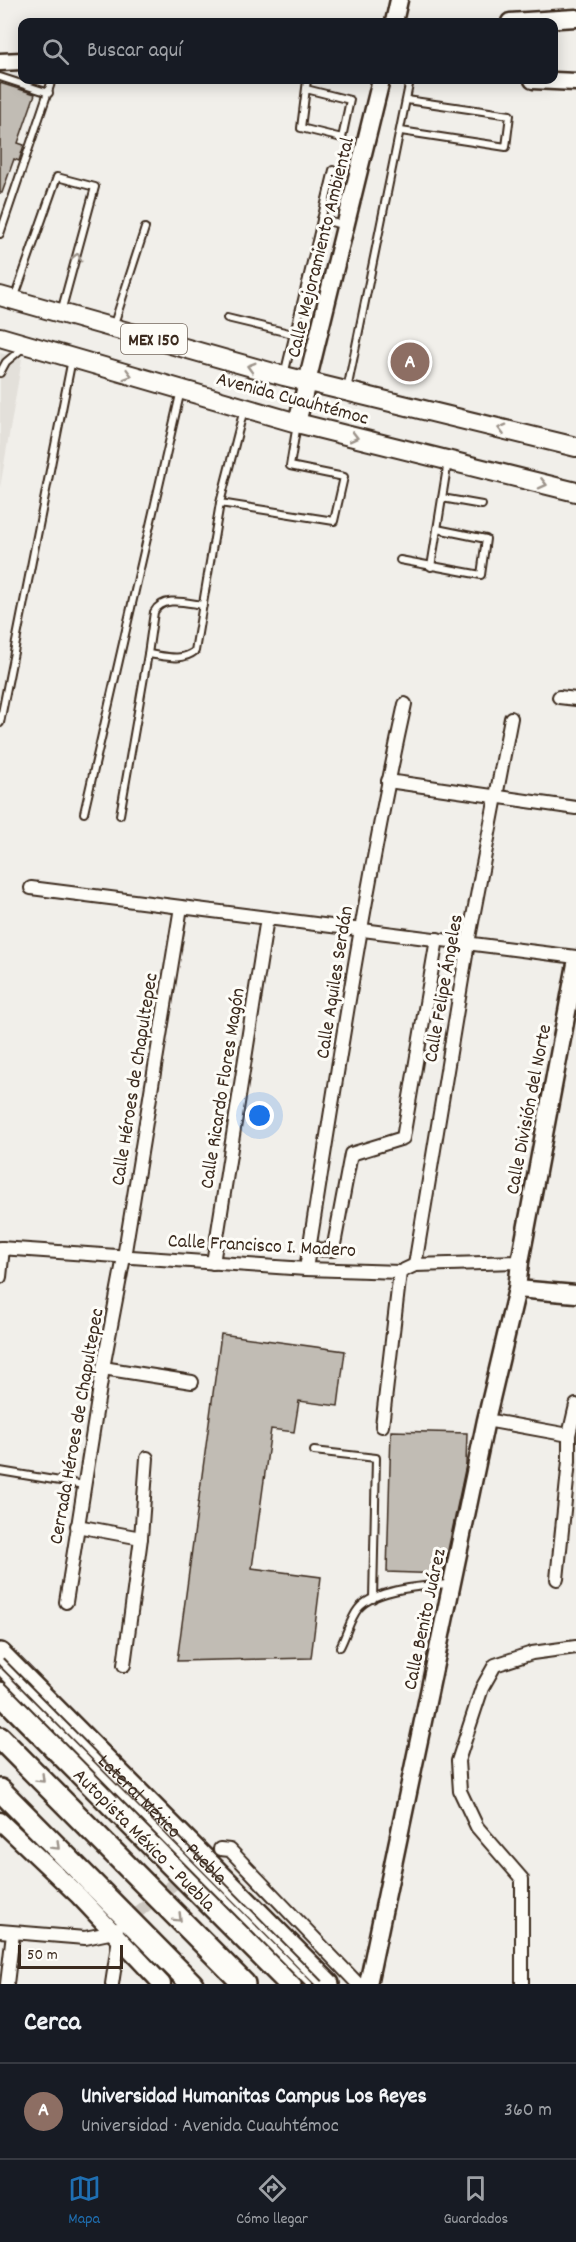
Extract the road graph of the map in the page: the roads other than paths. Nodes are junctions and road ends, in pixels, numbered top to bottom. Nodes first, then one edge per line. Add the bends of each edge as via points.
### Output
1 (399, 0) edge
2 (395, 18) edge
3 (576, 18) edge
4 (558, 19) edge
5 (18, 61) edge
6 (0, 63) edge
7 (0, 77) edge
8 (558, 81) edge
9 (576, 82) edge
10 (18, 83) edge
11 (21, 84) edge
12 (51, 84) edge
13 (306, 84) edge
14 (380, 84) edge
15 (409, 84) edge
16 (306, 88) junction
17 (49, 93) junction
18 (406, 100) junction
19 (400, 131) junction
20 (333, 170) dead end
21 (321, 219) junction
22 (345, 226) junction
23 (145, 228) dead end
24 (0, 234) edge
25 (7, 298) edge
26 (61, 313) junction
27 (227, 318) dead end
28 (113, 328) junction
29 (293, 334) junction
30 (0, 336) edge
31 (26, 345) junction
32 (72, 358) junction
33 (0, 373) edge
34 (284, 376) junction
35 (308, 381) junction
36 (181, 390) junction
37 (346, 390) junction
38 (245, 408) junction
39 (297, 423) junction
40 (576, 447) edge
41 (448, 461) junction
42 (576, 492) edge
43 (442, 498) junction
44 (220, 503) junction
45 (482, 505) dead end
46 (437, 529) junction
47 (400, 560) dead end
48 (431, 567) junction
49 (203, 605) junction
50 (148, 654) junction
51 (559, 696) dead end
52 (576, 699) edge
53 (405, 704) dead end
54 (511, 718) dead end
55 (0, 723) edge
56 (388, 781) junction
57 (495, 795) junction
58 (576, 808) edge
59 (84, 813) dead end
60 (120, 815) dead end
61 (31, 888) dead end
62 (181, 907) junction
63 (267, 918) junction
64 (361, 930) junction
65 (437, 939) junction
66 (468, 943) junction
67 (576, 957) edge
68 (576, 964) edge
69 (1, 1248) edge
70 (309, 1249) junction
71 (124, 1257) junction
72 (520, 1262) junction
73 (213, 1263) junction
74 (415, 1265) junction
75 (306, 1269) junction
76 (400, 1272) junction
77 (0, 1277) edge
78 (517, 1289) junction
79 (576, 1294) edge
80 (103, 1368) junction
81 (192, 1382) dead end
82 (576, 1405) edge
83 (486, 1420) junction
84 (382, 1426) dead end
85 (569, 1435) junction
86 (314, 1451) dead end
87 (147, 1458) dead end
88 (573, 1462) edge
89 (0, 1472) edge
90 (84, 1485) junction
91 (77, 1526) junction
92 (141, 1538) junction
93 (557, 1579) dead end
94 (452, 1584) junction
95 (373, 1599) junction
96 (66, 1602) dead end
97 (340, 1647) dead end
98 (576, 1647) edge
99 (0, 1654) edge
100 (0, 1661) edge
101 (124, 1665) dead end
102 (0, 1672) edge
103 (0, 1693) edge
104 (0, 1738) edge
105 (0, 1790) edge
106 (0, 1821) edge
107 (220, 1849) dead end
108 (6, 1932) edge
109 (117, 1932) junction
110 (7, 1984) edge
111 (112, 1984) edge
112 (162, 1984) edge
113 (192, 1984) edge
114 (244, 1984) edge
115 (290, 1984) edge
116 (309, 1984) edge
117 (319, 1984) edge
118 (328, 1984) edge
119 (358, 1984) edge
120 (368, 1984) edge
121 (522, 1984) edge

1 - 2 main road
3 - 4 main road
5 - 6 main road
7 - 10 lane
8 - 9 main road
11 - 17 lane
12 - 17 lane
13 - 16 lane
14 - 22 main road, Calle Mejoramiento Ambiental
15 - 18 lane
16 - 16 lane via 350,100 342,138 301,128
17 - 24 lane
18 - 19 lane
18 - 19 lane via 510,115 506,147
19 - 37 lane
20 - 21 lane
21 - 22 lane
21 - 29 lane
22 - 35 main road, Calle Mejoramiento Ambiental
23 - 28 lane
25 - 26 main road, Avenida Cuauhtémoc / MEX 150
26 -> 25 lane via 95,187 57,177
26 - 28 main road, Avenida Cuauhtémoc / MEX 150
27 - 29 lane
34 -> 28 main road, Avenida Cuauhtémoc / MEX 150
29 - 34 lane
30 - 31 main road, Avenida Cuauhtémoc / MEX 150
31 - 32 main road, Avenida Cuauhtémoc / MEX 150
31 - 33 lane via 6,362
32 -> 36 main road, Avenida Cuauhtémoc / MEX 150
32 - 55 lane
34 - 35 main road, Avenida Cuauhtémoc / MEX 150
35 - 37 main road, Avenida Cuauhtémoc / MEX 150
35 - 39 main road, Calle Mejoramiento Ambiental
36 - 38 main road, Avenida Cuauhtémoc / MEX 150
36 - 59 lane
40 -> 37 main road, Avenida Cuauhtémoc / MEX 150
38 - 39 main road, Avenida Cuauhtémoc / MEX 150
38 - 44 lane
39 -> 41 main road, Avenida Cuauhtémoc / MEX 150
39 - 44 lane via 290,466 344,477 334,521
41 -> 42 main road, Avenida Cuauhtémoc / MEX 150
41 - 43 lane
43 - 45 lane
43 - 46 lane
44 - 49 lane
46 - 48 lane
46 - 48 lane via 486,539 481,575
47 - 48 lane
49 - 50 lane via 195,651 178,658
49 - 50 lane via 169,601 157,606
50 - 60 lane
51 - 52 street
53 - 56 street, Calle Aquiles Serdán
54 - 57 street, Calle Felipe Ángeles
56 - 57 street
56 - 64 street, Calle Aquiles Serdán
57 - 58 street
57 - 66 street, Calle Felipe Ángeles
61 - 62 street
62 - 63 street
62 - 71 street, Calle Héroes de Chapultepec
63 - 64 street
63 - 73 street, Calle Ricardo Flores Magón
64 - 65 street
64 - 70 street, Calle Aquiles Serdán
65 - 66 street
65 - 70 street via 403,1138 351,1154 333,1250
66 - 67 street
66 - 74 street, Calle Felipe Ángeles
68 - 72 main road, Calle División del Norte
69 - 71 street, Calle Francisco I. Madero
69 - 77 street
70 - 75 street, Calle Aquiles Serdán
71 - 73 street, Calle Francisco I. Madero
71 - 80 street, Cerrada Héroes de Chapultepec
72 - 74 street, Calle Francisco I. Madero
72 - 78 main road, Calle Benito Juárez
73 - 75 street, Calle Francisco I. Madero
74 - 76 street, Calle Francisco I. Madero
75 - 76 street, Calle Francisco I. Madero
76 - 84 street
78 - 79 main road
78 - 83 main road, Calle Benito Juárez
80 - 81 street
80 - 90 street, Cerrada Héroes de Chapultepec
82 - 85 street
83 - 85 street
83 - 94 main road, Calle Benito Juárez
85 - 88 street
86 - 95 lane via 376,1458
87 - 92 street
88 - 93 street
89 - 90 lane
90 - 91 street, Cerrada Héroes de Chapultepec
91 - 92 street
91 - 96 street, Cerrada Héroes de Chapultepec
92 - 101 street
94 - 95 lane via 393,1592
94 - 120 main road, Calle Benito Juárez
95 - 97 lane via 358,1609
98 - 121 street via 532,1653 495,1665 482,1688 458,1761 460,1791 477,1827 522,1879
99 - 118 highway, Lateral México - Puebla
100 - 117 lane, bridge
102 - 116 lane, bridge
103 - 115 highway, Autopista México - Puebla
104 -> 114 highway, Autopista México - Puebla
105 -> 113 highway
106 - 109 main road
107 - 119 street via 230,1850
108 - 109 street via 85,1938
108 - 110 street
109 - 111 street
109 - 112 main road

